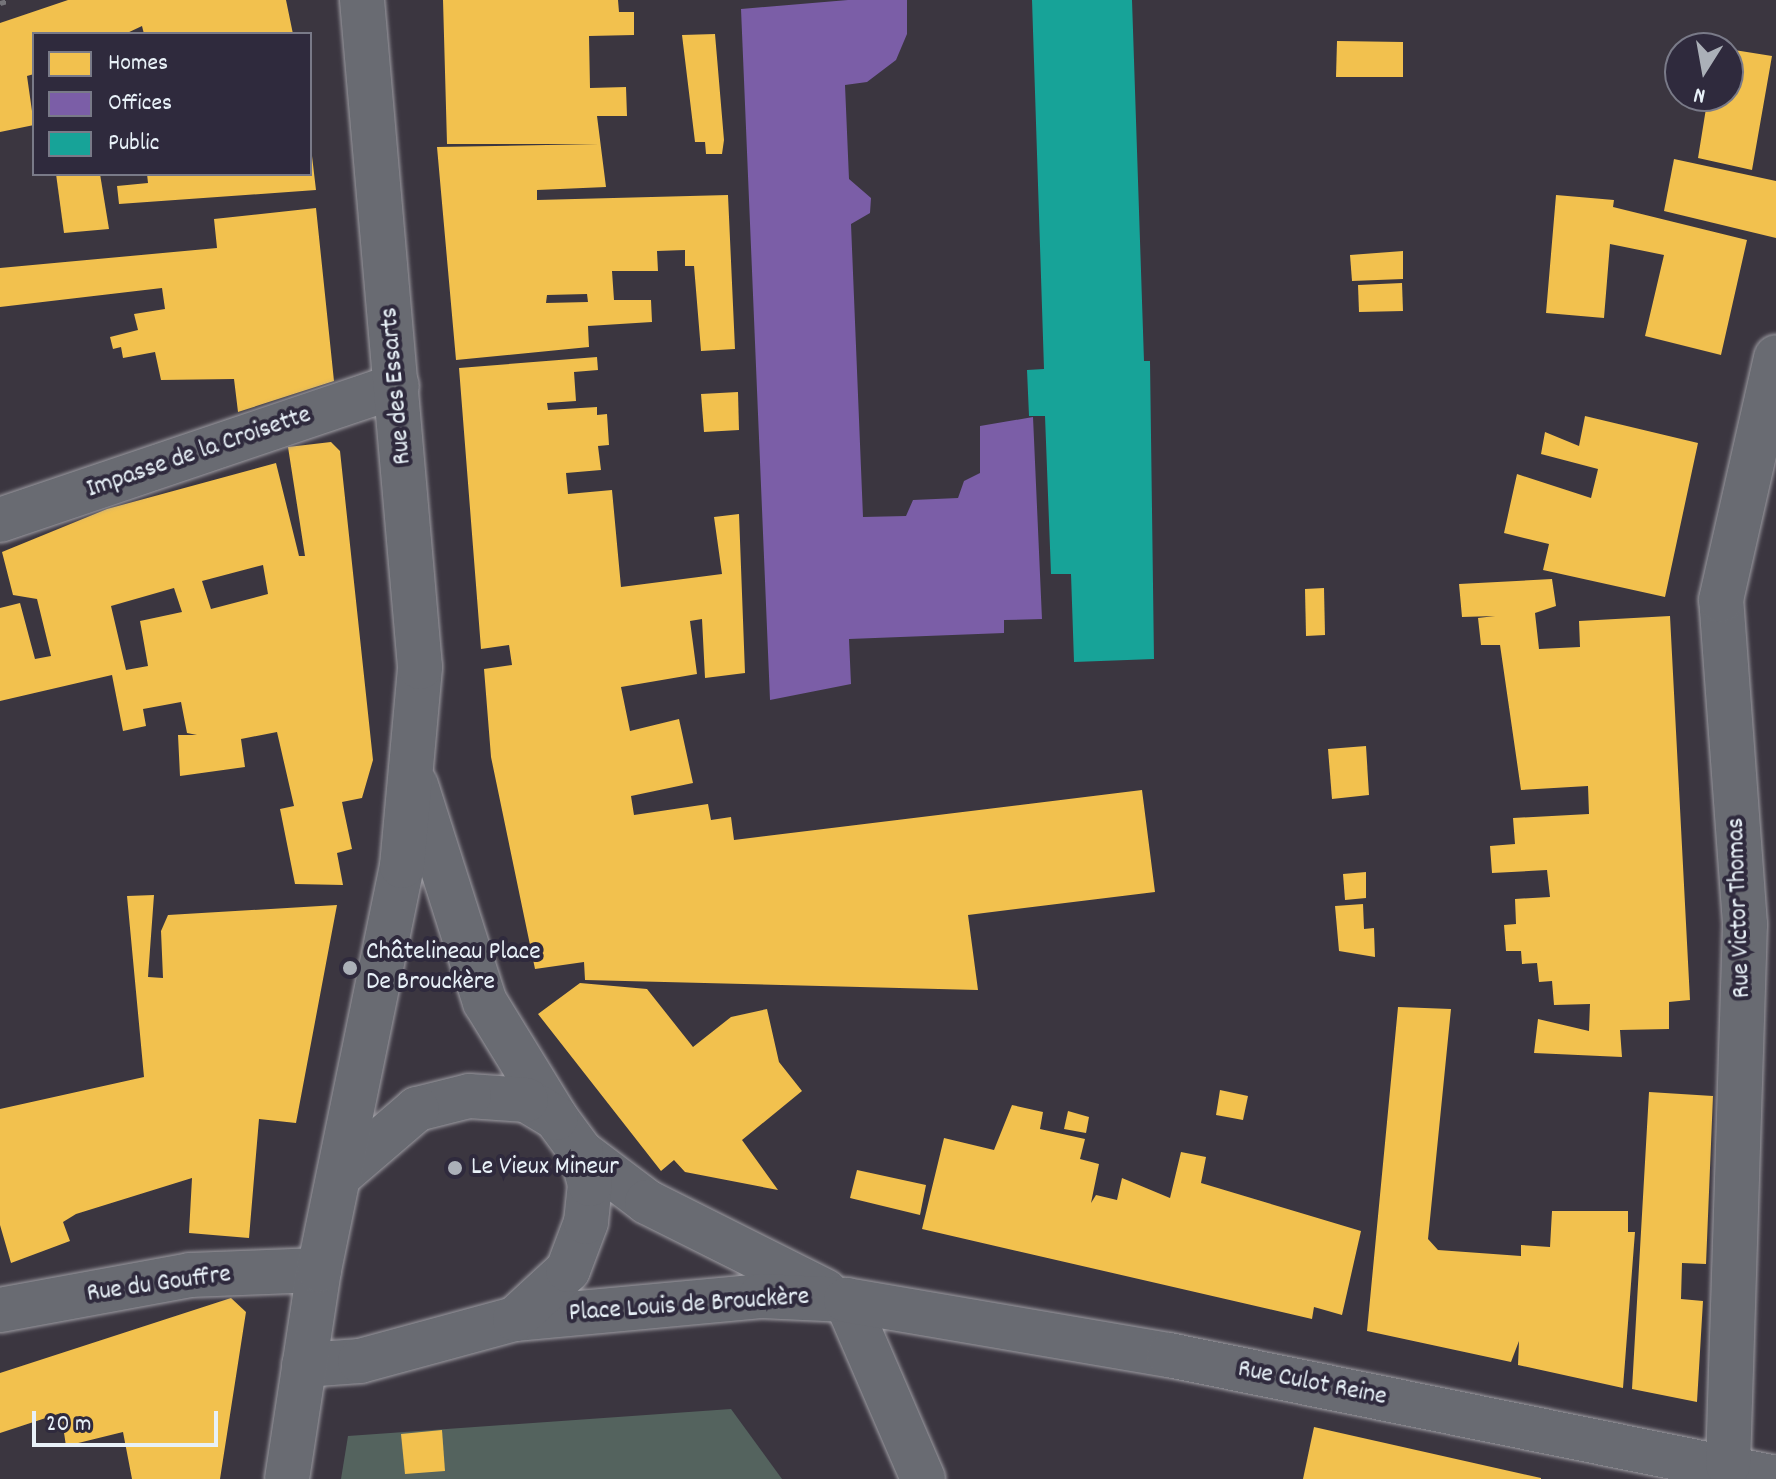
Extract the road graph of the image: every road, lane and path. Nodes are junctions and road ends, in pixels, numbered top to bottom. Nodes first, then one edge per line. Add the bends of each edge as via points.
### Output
1 (11, 0) edge
2 (362, 0) edge
3 (0, 3) edge
4 (1776, 357) edge
5 (397, 386) junction
6 (0, 520) edge
7 (411, 772) junction
8 (1761, 927) edge
9 (556, 1118) junction
10 (581, 1152) junction
11 (339, 1176) junction
12 (319, 1270) junction
13 (846, 1300) junction
14 (0, 1310) edge
15 (515, 1319) junction
16 (304, 1365) junction
17 (1728, 1465) junction
18 (1776, 1478) edge
19 (287, 1479) edge
20 (923, 1479) edge

1 - 3 path
2 - 5 street, Rue des Essarts
4 - 8 street, Rue Victor Thomas via 1721,600
5 - 6 street, Impasse de la Croisette
5 - 7 street, Rue des Essarts via 420,667
7 - 9 street via 485,1002
7 - 11 street via 402,866
8 - 17 street, Rue Victor Thomas
9 - 10 street
9 - 11 street via 526,1100 469,1096 433,1102 396,1124
10 - 13 street, Place Louis de Brouckère via 701,1233
10 - 15 street via 590,1184 579,1247 551,1291
11 - 12 street
12 - 14 street, Rue du Gouffre via 190,1275
12 - 16 street
13 - 15 street, Place Louis de Brouckère via 761,1296
13 - 17 street, Rue Culot Reine
13 - 20 street
15 - 16 street via 360,1361
16 - 19 street
17 - 18 street, Rue Culot Reine

